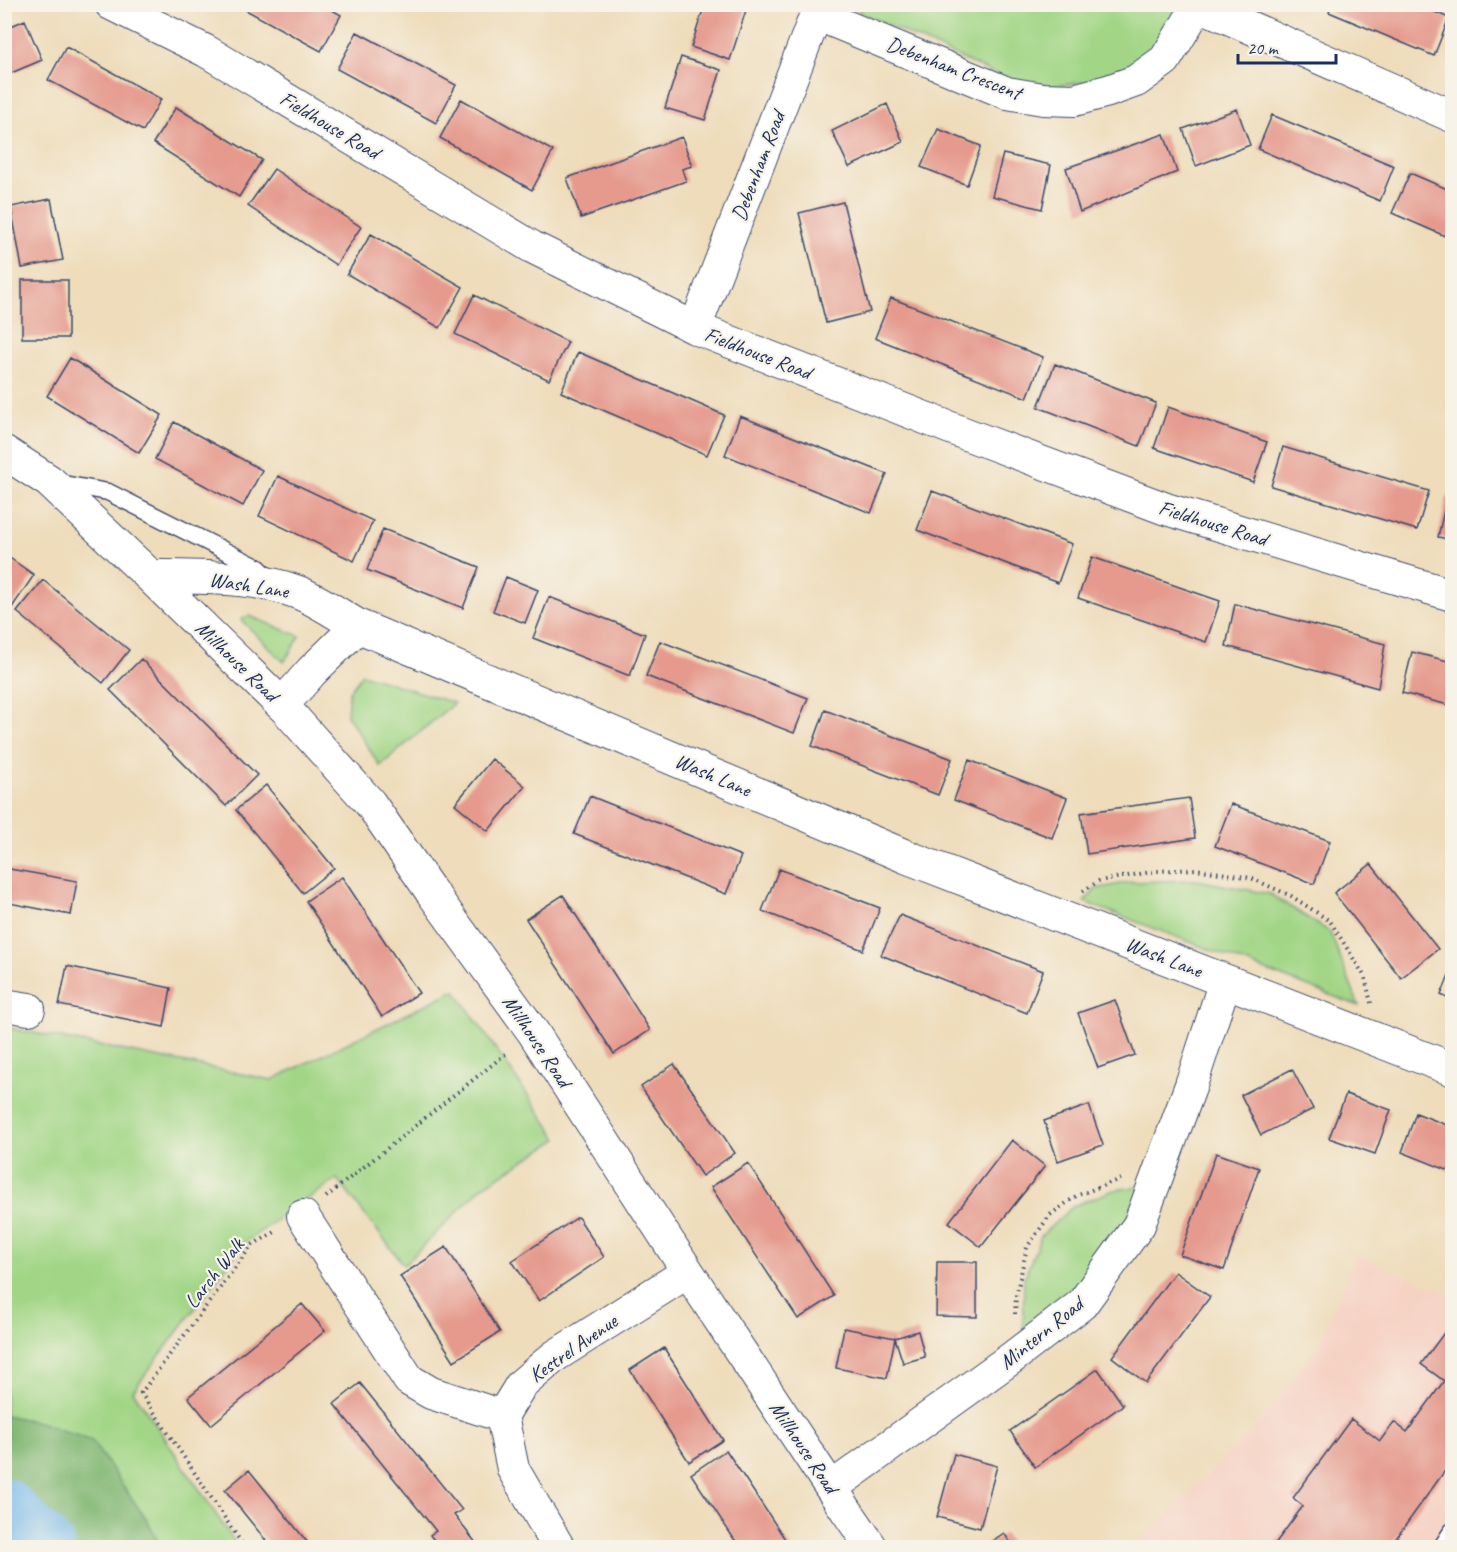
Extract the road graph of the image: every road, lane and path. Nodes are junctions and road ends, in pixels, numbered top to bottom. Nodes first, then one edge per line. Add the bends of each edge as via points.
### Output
1 (111, 4) edge
2 (1199, 5) edge
3 (818, 9) edge
4 (1452, 116) edge
5 (695, 328) junction
6 (4, 452) edge
7 (49, 481) junction
8 (150, 576) junction
9 (278, 586) junction
10 (1452, 595) edge
11 (358, 626) junction
12 (282, 705) junction
13 (1049, 912) junction
14 (1225, 981) junction
15 (533, 1032) junction
16 (1380, 1041) junction
17 (1452, 1069) edge
18 (1159, 1173) junction
19 (303, 1216) junction
20 (688, 1272) junction
21 (1013, 1357) junction
22 (502, 1416) junction
23 (831, 1488) junction
24 (1452, 1531) edge
25 (245, 1548) edge
26 (559, 1548) edge
27 (872, 1548) edge
28 (1440, 1548) edge

1 - 5 street, Fieldhouse Road via 206,51 532,247
2 - 3 street, Debenham Crescent via 1165,60 1136,81 1074,100 1007,93
2 - 4 street
3 - 5 street, Debenham Road
5 - 10 street, Fieldhouse Road via 1166,510
6 - 7 street
7 - 8 street
7 - 9 lane via 108,492 259,568
8 - 9 street, Wash Lane via 233,579
8 - 12 street, Millhouse Road
9 - 11 street, Wash Lane via 300,593
11 - 12 street
11 - 13 street, Wash Lane via 907,857
12 - 15 street, Millhouse Road via 370,802
13 - 14 street, Wash Lane
13 - 16 path via 1099,881 1157,871 1196,868 1251,878 1291,896 1330,921 1365,977
14 - 16 street, Wash Lane
14 - 18 street, Mintern Road
15 - 19 path, Larch Walk
15 - 20 street, Millhouse Road
16 - 17 street, Wash Lane
18 - 21 street, Mintern Road via 1139,1226 1082,1304
18 - 21 path via 1120,1179 1076,1196 1050,1215 1027,1247 1016,1296
19 - 22 street via 409,1380 431,1392
19 - 25 path, Larch Walk via 252,1245 141,1393
20 - 22 street, Kestrel Avenue via 555,1356 521,1385
20 - 23 street, Millhouse Road
21 - 23 street, Mintern Road
22 - 26 street via 513,1468
23 - 27 street, Millhouse Road
24 - 28 lane

